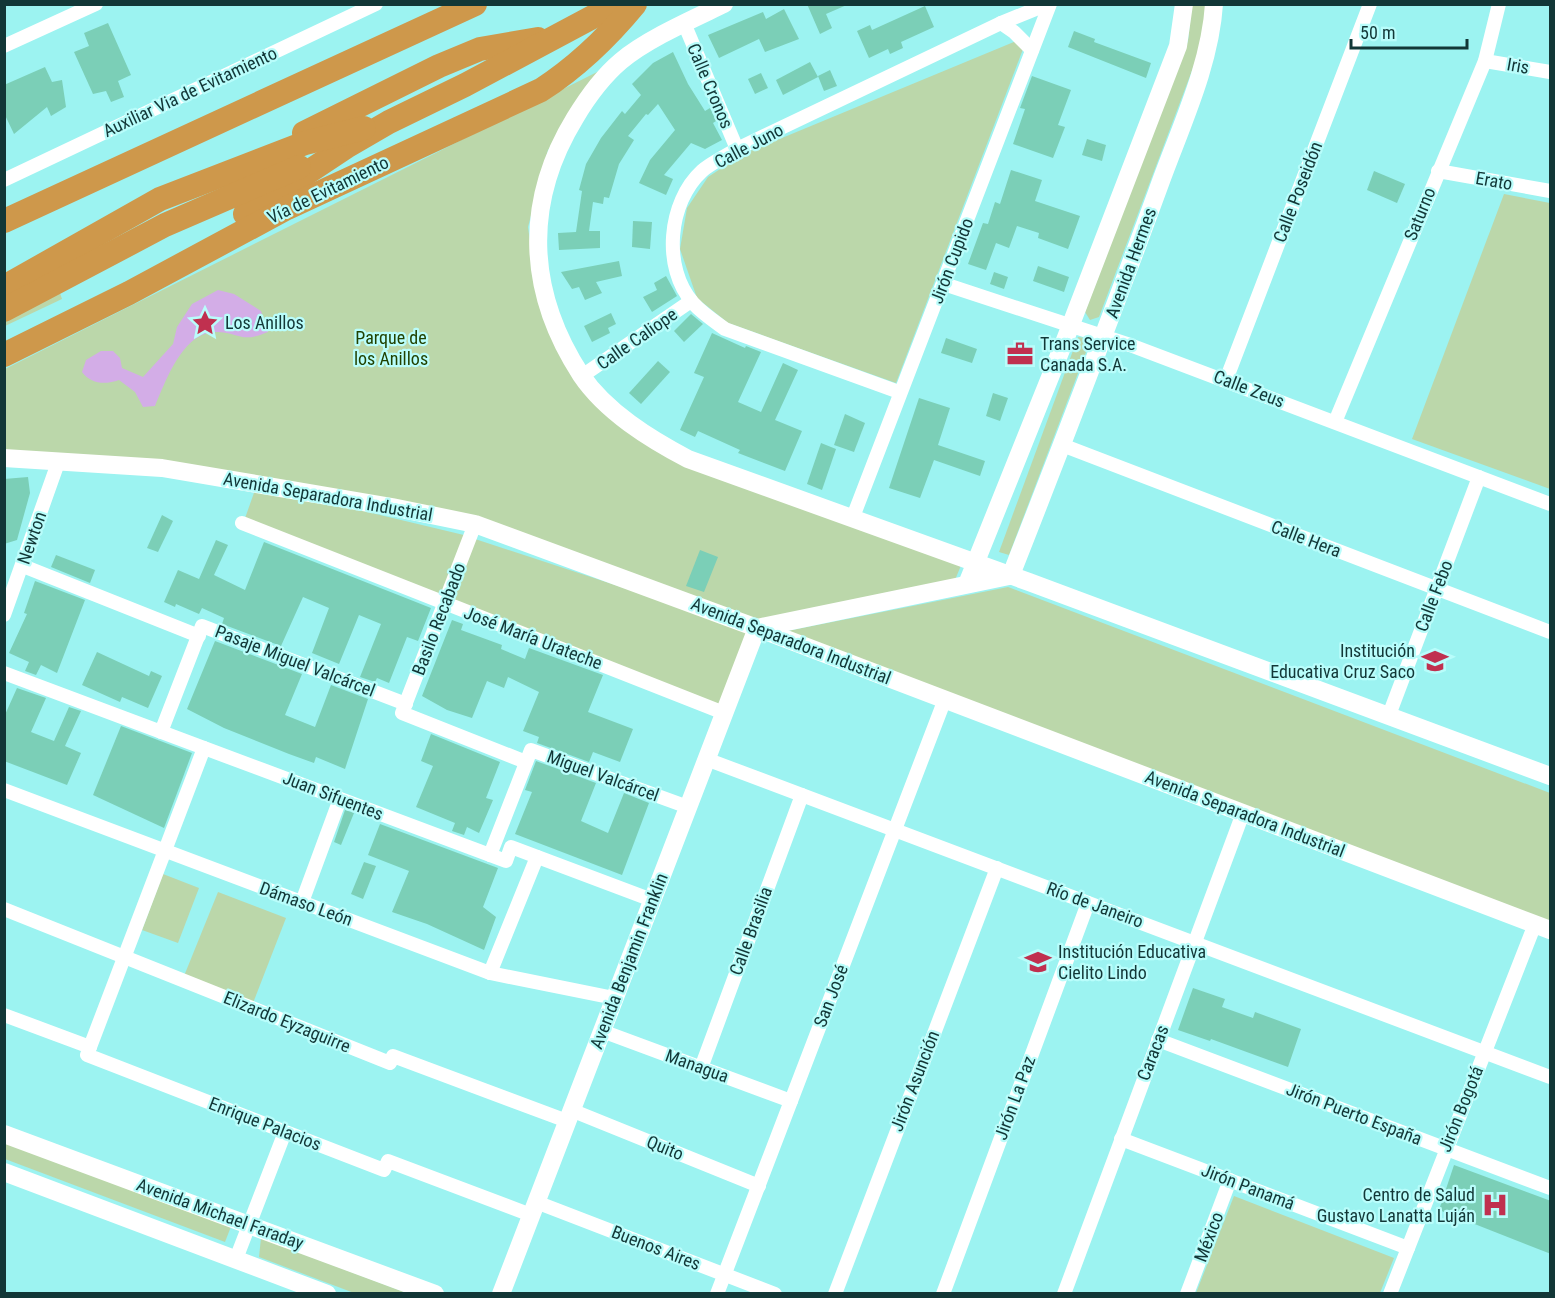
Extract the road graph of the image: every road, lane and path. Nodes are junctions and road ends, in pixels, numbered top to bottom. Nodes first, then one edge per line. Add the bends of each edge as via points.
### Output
1 (96, 4) edge
2 (376, 4) edge
3 (475, 4) edge
4 (617, 4) edge
5 (635, 4) edge
6 (724, 4) edge
7 (1049, 4) edge
8 (1184, 4) edge
9 (1214, 4) edge
10 (1370, 4) edge
11 (1499, 4) edge
12 (684, 23) junction
13 (1001, 24) junction
14 (562, 35) junction
15 (4, 46) edge
16 (1032, 50) junction
17 (1485, 61) junction
18 (1551, 72) edge
19 (465, 86) junction
20 (390, 122) junction
21 (325, 123) junction
22 (346, 147) junction
23 (737, 149) junction
24 (1438, 171) junction
25 (221, 174) junction
26 (4, 180) edge
27 (1551, 191) edge
28 (4, 221) edge
29 (945, 284) junction
30 (4, 287) edge
31 (691, 302) junction
32 (4, 310) edge
33 (1070, 326) junction
34 (1104, 336) junction
35 (4, 342) edge
36 (4, 355) edge
37 (582, 376) junction
38 (1226, 380) junction
39 (899, 392) junction
40 (1335, 422) junction
41 (1062, 445) junction
42 (4, 459) edge
43 (60, 460) junction
44 (1479, 477) junction
45 (1551, 504) edge
46 (853, 518) junction
47 (242, 523) dead end
48 (475, 524) junction
49 (977, 563) junction
50 (23, 566) junction
51 (1011, 575) junction
52 (967, 584) junction
53 (10, 587) edge
54 (1437, 589) junction
55 (444, 603) junction
56 (4, 615) edge
57 (757, 628) junction
58 (1551, 632) edge
59 (199, 636) junction
60 (4, 672) edge
61 (945, 699) junction
62 (404, 709) junction
63 (724, 713) junction
64 (1389, 715) junction
65 (161, 732) junction
66 (204, 748) junction
67 (706, 759) junction
68 (526, 762) junction
69 (1551, 776) edge
70 (4, 790) edge
71 (802, 795) junction
72 (340, 799) junction
73 (688, 807) junction
74 (1243, 813) junction
75 (895, 830) junction
76 (165, 852) junction
77 (490, 855) junction
78 (537, 857) junction
79 (997, 868) junction
80 (652, 900) junction
81 (302, 902) junction
82 (1088, 903) junction
83 (4, 909) edge
84 (1543, 927) edge
85 (1196, 943) junction
86 (125, 957) junction
87 (490, 973) junction
88 (614, 998) junction
89 (4, 1015) edge
90 (602, 1031) junction
91 (1158, 1040) junction
92 (90, 1047) junction
93 (1484, 1052) junction
94 (701, 1068) junction
95 (1551, 1077) edge
96 (791, 1101) junction
97 (569, 1116) junction
98 (285, 1132) junction
99 (4, 1134) edge
100 (1121, 1139) junction
101 (1445, 1148) junction
102 (4, 1172) edge
103 (1230, 1180) junction
104 (759, 1186) junction
105 (1551, 1188) edge
106 (534, 1209) junction
107 (249, 1225) junction
108 (1408, 1248) junction
109 (236, 1259) junction
110 (725, 1274) junction
111 (327, 1293) edge
112 (435, 1293) edge
113 (501, 1293) edge
114 (717, 1293) edge
115 (776, 1293) edge
116 (835, 1293) edge
117 (943, 1293) edge
118 (1066, 1293) edge
119 (1187, 1293) edge
120 (1390, 1293) edge

1 - 15 street
2 - 26 street, Auxiliar Via de Evitamiento
3 - 28 highway
4 - 14 highway, Vía de Evitamiento
5 - 36 highway, Vía de Evitamiento via 572,71 541,90 287,208
6 - 12 street
7 - 13 street, Calle Juno
7 - 16 street, Jirón Cupido
8 - 33 street, Avenida Hermes via 1178,46
9 - 34 street, Avenida Hermes via 1190,99
10 - 38 street, Calle Poseidón
11 - 17 street, Saturno
12 - 23 street, Calle Cronos
12 - 37 street via 621,61 600,82 554,155 542,191 538,257 545,298
13 - 16 street
13 - 23 street, Calle Juno
14 - 19 highway, Vía de Evitamiento
14 - 21 highway, Vía de Evitamiento via 480,49
16 - 29 street, Jirón Cupido
17 - 18 street, Iris
17 - 24 street, Saturno
19 - 20 highway, Vía de Evitamiento
19 - 21 highway, Vía de Evitamiento via 405,98
20 - 22 highway, Vía de Evitamiento
20 - 25 highway, Vía de Evitamiento via 305,143
21 - 25 highway, Vía de Evitamiento
22 - 32 highway, Vía de Evitamiento via 165,225
22 - 35 highway, Vía de Evitamiento via 301,180 158,266
23 - 31 street, Calle Juno via 702,171 689,188 677,217 672,250 678,276
24 - 27 street, Erato
24 - 40 street, Saturno
25 - 30 highway, Vía de Evitamiento via 160,199
29 - 33 street, Calle Zeus
29 - 39 street, Jirón Cupido
31 - 37 street, Calle Caliope
31 - 39 street, Calle Juno via 725,329
33 - 34 street, Calle Zeus
33 - 49 street, Avenida Hermes
34 - 38 street, Calle Zeus
34 - 41 street, Avenida Hermes
37 - 46 street via 652,440 688,459
38 - 40 street, Calle Zeus
39 - 46 street, Jirón Cupido
40 - 44 street, Calle Zeus
41 - 51 street, Avenida Hermes
41 - 54 street, Calle Hera
42 - 43 street, Avenida Separadora Industrial
43 - 48 street, Avenida Separadora Industrial via 162,468
43 - 50 street, Newton
44 - 45 street, Calle Zeus
44 - 54 street, Calle Febo
46 - 49 street
47 - 55 street, José María Urateche
48 - 55 street, Basilo Recabado
48 - 57 street, Avenida Separadora Industrial
49 - 51 street
49 - 52 street, Avenida Hermes
50 - 53 street, Newton
50 - 59 street, Pasaje Miguel Valcárcel
51 - 52 street
51 - 64 street
52 - 57 street
53 - 56 street, Newton
54 - 58 street, Calle Hera
54 - 64 street, Calle Febo
55 - 62 street, Basilo Recabado
55 - 63 street, José María Urateche
57 - 61 street, Avenida Separadora Industrial
57 - 63 street, Avenida Benjamin Franklin
59 - 62 street, Pasaje Miguel Valcárcel via 202,626
59 - 65 street
60 - 65 street, Juan Sifuentes
61 - 74 street, Avenida Separadora Industrial
61 - 75 street, San José
62 - 68 street, Miguel Valcárcel
63 - 67 street, Avenida Benjamin Franklin
64 - 69 street
65 - 66 street, Juan Sifuentes
66 - 72 street, Juan Sifuentes
66 - 76 street
67 - 71 street, Río de Janeiro
67 - 73 street, Avenida Benjamin Franklin
68 - 73 street, Miguel Valcárcel via 531,750
68 - 77 street, Miguel Valcárcel
70 - 76 street, Dámaso León
71 - 75 street, Río de Janeiro
71 - 94 street, Calle Brasilia
72 - 77 street, Juan Sifuentes
72 - 81 street
73 - 80 street, Avenida Benjamin Franklin
74 - 84 street, Avenida Separadora Industrial
74 - 85 street, Caracas
75 - 79 street, Río de Janeiro
75 - 96 street, San José
76 - 81 street, Dámaso León
76 - 86 street
77 - 78 street via 506,861 511,847
78 - 80 street
78 - 87 street
79 - 82 street, Río de Janeiro
79 - 116 street, Jirón Asunción
80 - 88 street, Avenida Benjamin Franklin
81 - 87 street, Dámaso León
82 - 85 street, Río de Janeiro
82 - 117 street, Jirón La Paz
83 - 86 street, Elizardo Eyzaguirre
84 - 93 street, Jirón Bogotá
85 - 91 street, Caracas
85 - 93 street, Río de Janeiro
86 - 92 street
86 - 97 street, Elizardo Eyzaguirre via 390,1063 393,1056
87 - 88 street, Dámaso León
88 - 90 street, Avenida Benjamin Franklin
89 - 92 street, Enrique Palacios
90 - 94 street, Managua
90 - 97 street, Avenida Benjamin Franklin
91 - 100 street, Caracas
91 - 101 street, Jirón Puerto España
92 - 98 street, Enrique Palacios via 87,1055
93 - 95 street, Río de Janeiro
93 - 101 street, Jirón Bogotá
94 - 96 street, Managua
96 - 104 street, San José
97 - 104 street, Quito
97 - 106 street, Avenida Benjamin Franklin
98 - 106 street, Enrique Palacios via 384,1170 388,1161
98 - 107 street
99 - 107 street, Avenida Michael Faraday
100 - 103 street, Jirón Panamá
100 - 118 street, Caracas
101 - 105 street, Jirón Puerto España
101 - 108 street, Jirón Bogotá
102 - 109 street, Avenida Michael Faraday
103 - 108 street, Jirón Panamá
103 - 119 street, México
104 - 110 street, San José
106 - 110 street, Buenos Aires
106 - 113 street, Avenida Benjamin Franklin
107 - 109 street
107 - 112 street, Avenida Michael Faraday
108 - 120 street, Jirón Bogotá
109 - 111 street, Avenida Michael Faraday
110 - 114 street, San José
110 - 115 street, Buenos Aires

